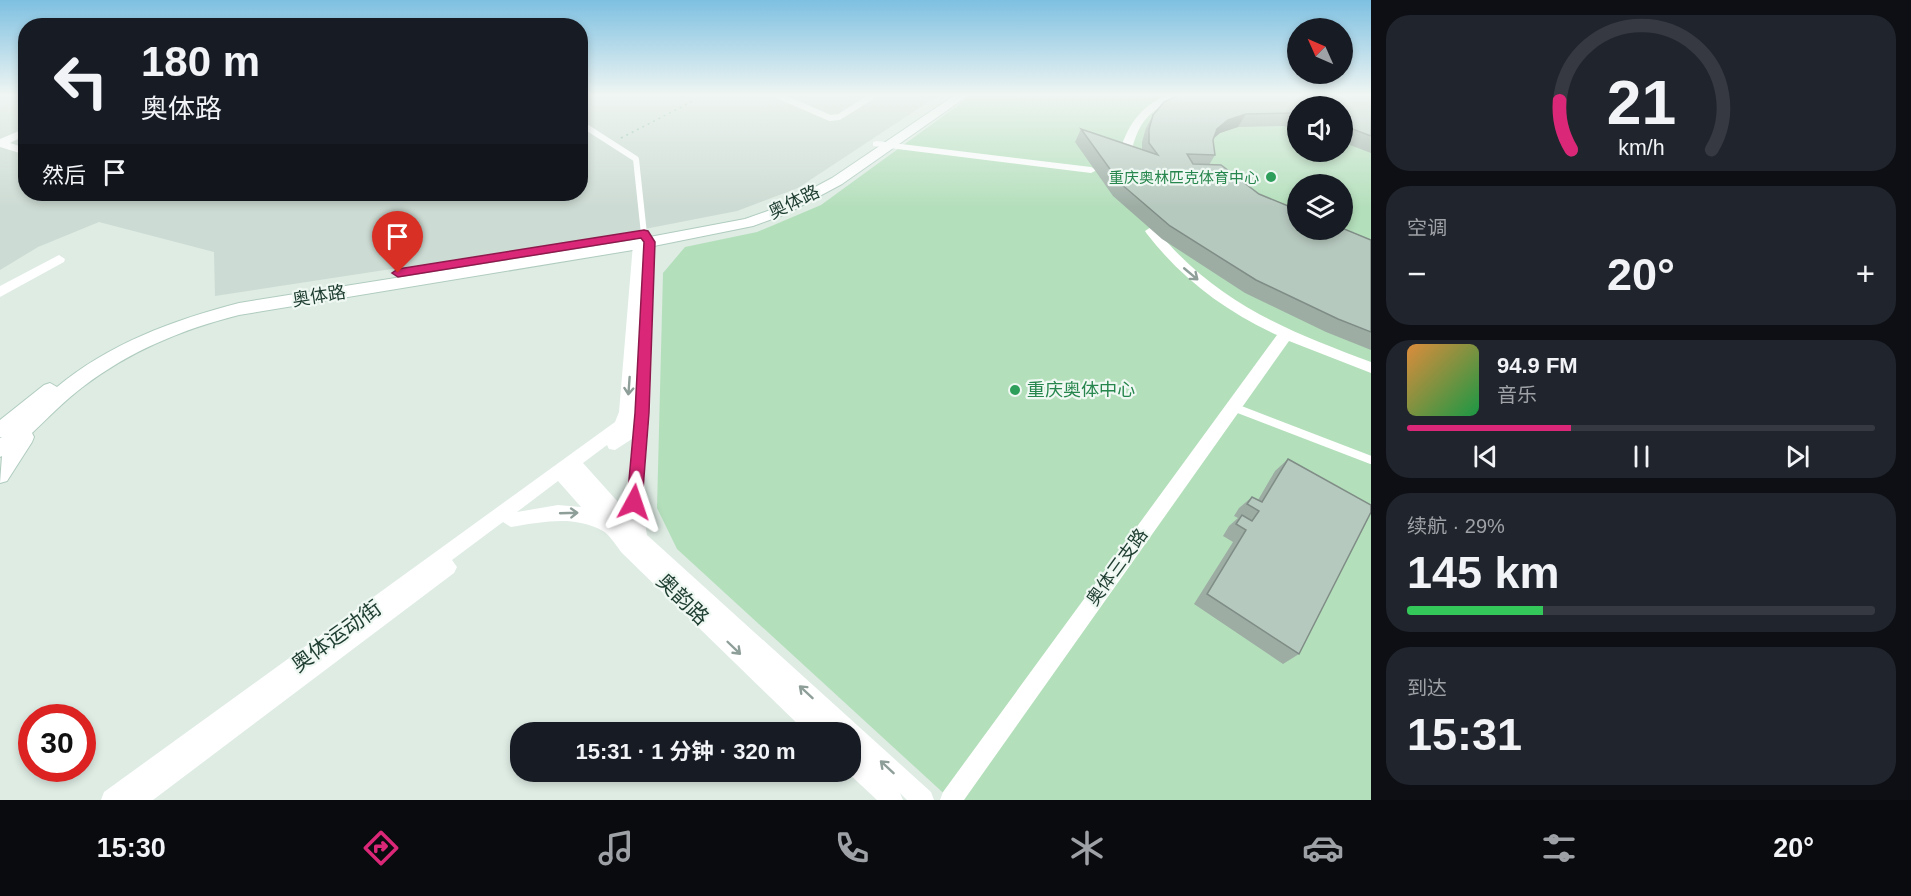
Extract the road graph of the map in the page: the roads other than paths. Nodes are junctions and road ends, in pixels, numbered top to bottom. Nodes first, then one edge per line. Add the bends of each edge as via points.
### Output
1 (594, 132) edge
2 (899, 132) edge
3 (903, 132) edge
4 (1130, 132) edge
5 (18, 135) edge
6 (0, 143) edge
7 (883, 145) junction
8 (18, 149) edge
9 (1124, 158) edge
10 (1091, 170) dead end
11 (1151, 231) dead end
12 (644, 240) junction
13 (59, 259) dead end
14 (0, 292) edge
15 (1285, 335) junction
16 (1371, 368) edge
17 (45, 401) junction
18 (1232, 407) junction
19 (642, 413) junction
20 (0, 421) edge
21 (0, 430) edge
22 (0, 449) edge
23 (1371, 460) edge
24 (570, 471) junction
25 (0, 475) edge
26 (511, 520) junction
27 (634, 543) junction
28 (811, 722) edge
29 (837, 722) edge
30 (861, 743) edge
31 (861, 770) edge
32 (112, 800) edge
33 (135, 800) edge
34 (892, 800) edge
35 (923, 800) edge
36 (951, 800) edge

1 - 12 lane via 636,159
2 - 7 main road, 奥体路
3 - 7 main road, 奥体路
4 - 9 street
5 - 6 street
6 - 8 street
7 - 10 street
7 - 12 main road, 奥体路 via 837,181 781,211 719,230
11 -> 15 street via 1166,253 1216,295
12 - 17 main road, 奥体路 via 212,315 128,348
12 - 19 street
12 -> 24 street via 625,420
13 - 14 street
15 - 16 street
15 - 18 street, 奥体三支路
17 - 20 main road
17 - 21 main road, 奥体路
17 - 22 main road, 奥体路
17 - 25 main road
18 - 23 lane
18 - 36 street, 奥体三支路
19 - 24 street via 623,438
19 - 27 street
24 - 26 street, 奥体运动街
24 - 27 street, 奥韵路
24 - 32 street, 奥体运动街
26 -> 27 street via 583,513
26 - 33 street, 奥体运动街
27 -> 28 street, 奥韵路
29 -> 27 street, 奥韵路
35 -> 30 street, 奥韵路
31 - 34 street

